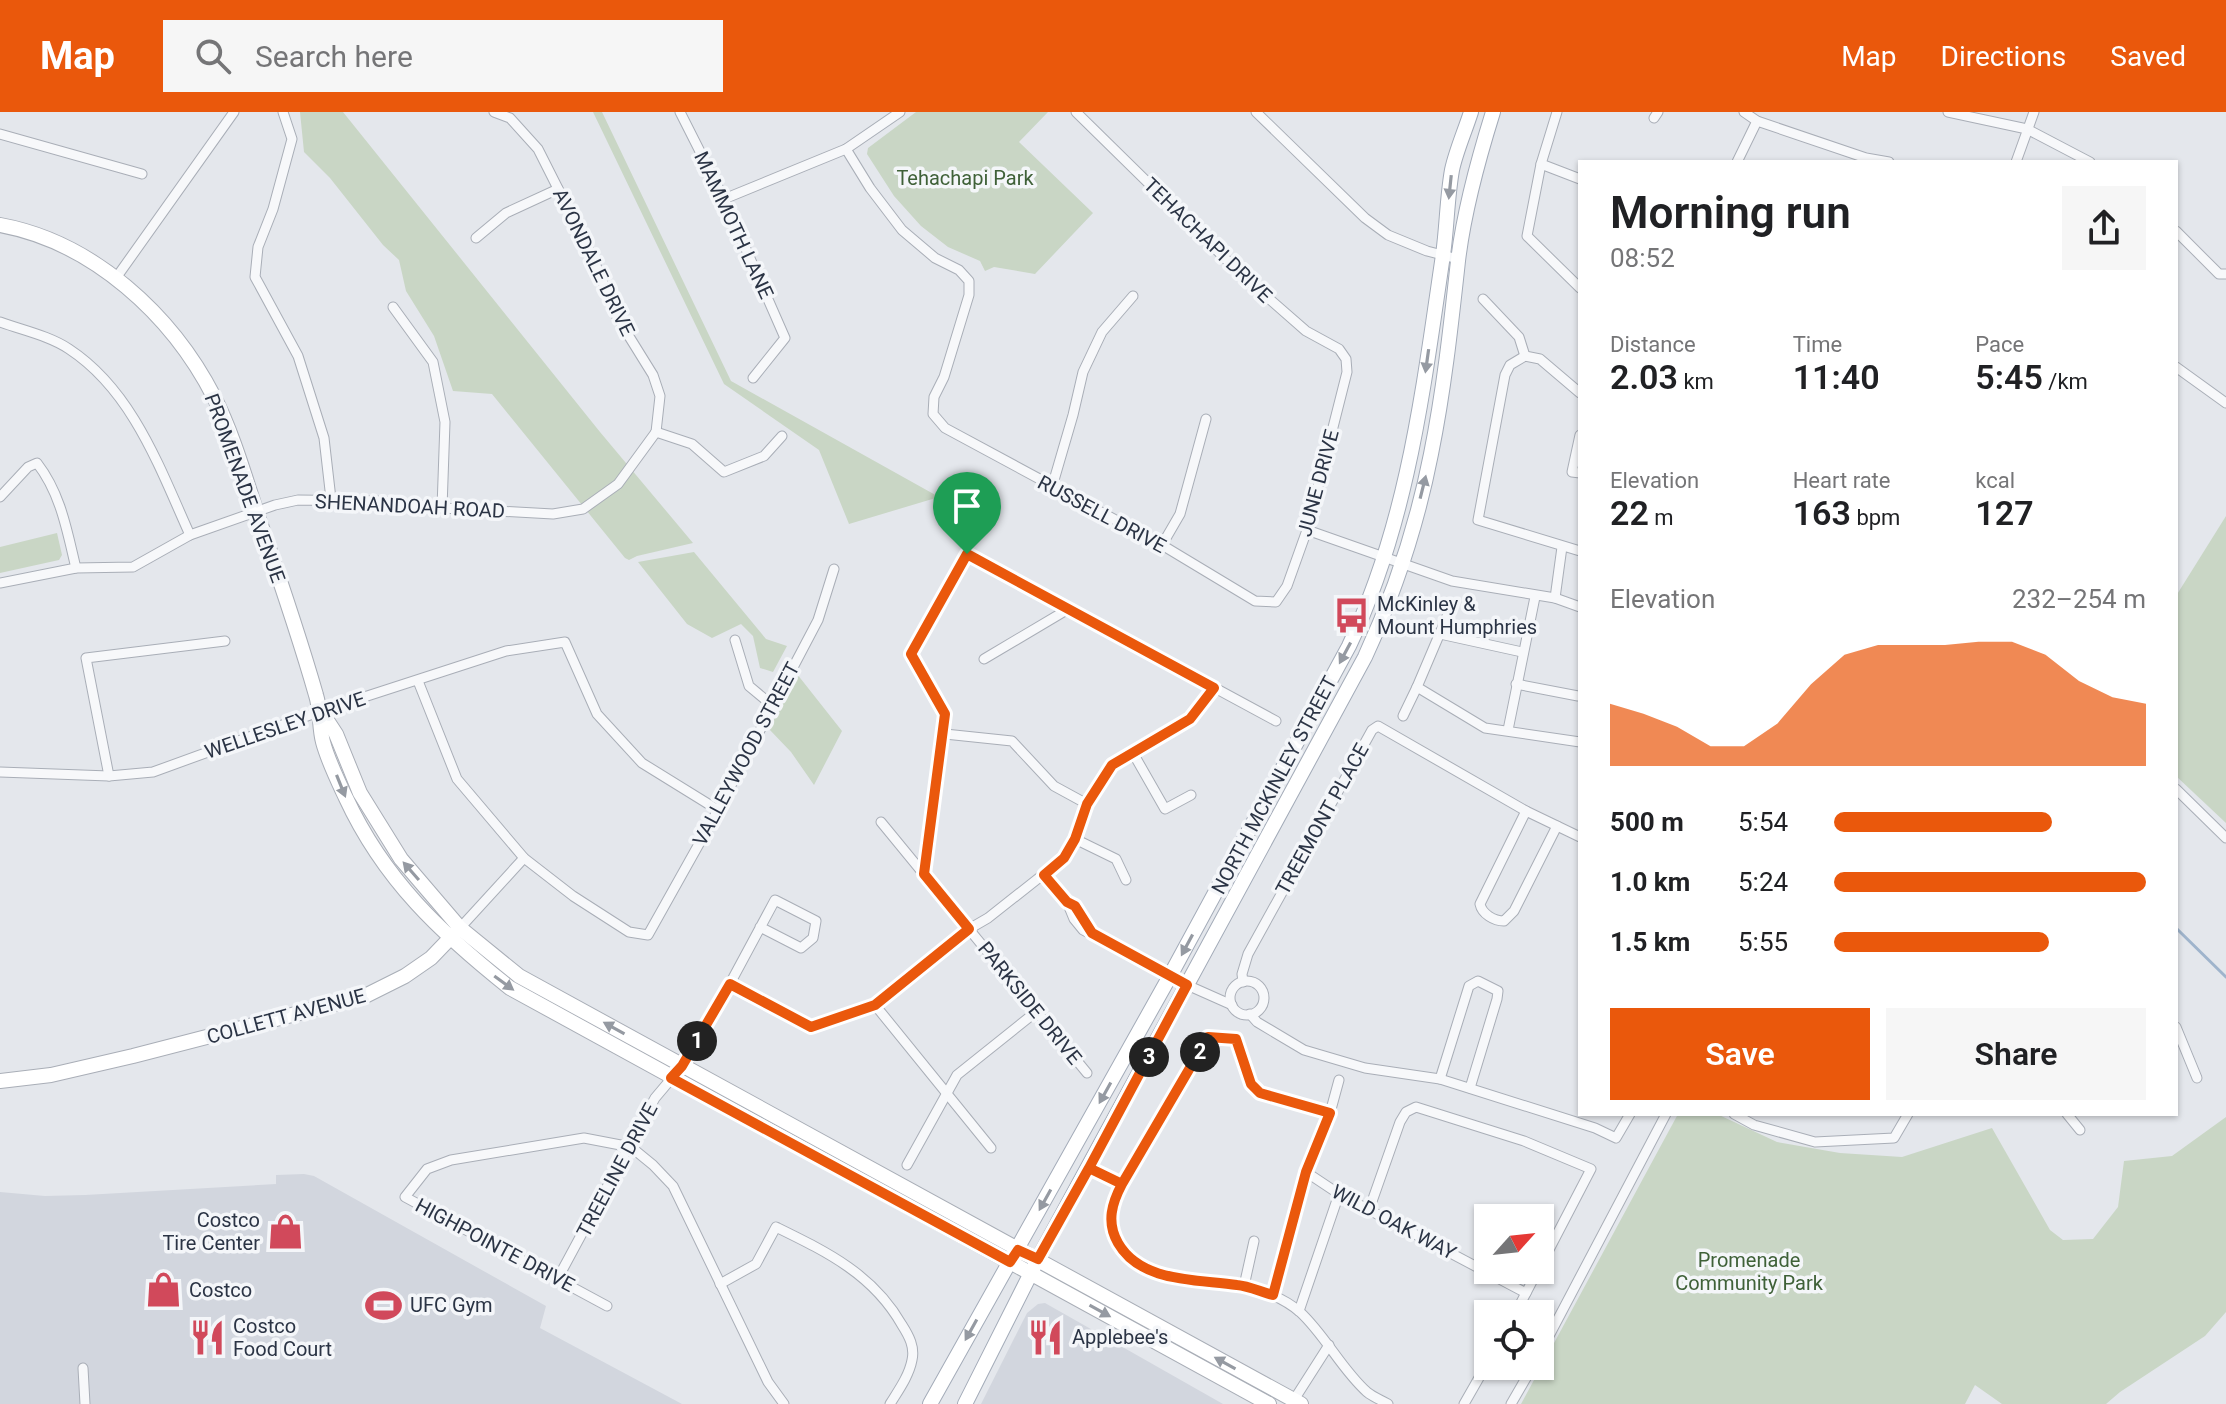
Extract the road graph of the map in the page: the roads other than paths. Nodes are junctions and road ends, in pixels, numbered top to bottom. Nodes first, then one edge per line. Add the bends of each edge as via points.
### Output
1 (234, 112) edge
2 (283, 112) edge
3 (494, 112) edge
4 (680, 112) edge
5 (900, 112) edge
6 (1076, 112) edge
7 (1256, 112) edge
8 (1471, 112) edge
9 (1493, 112) edge
10 (1557, 112) edge
11 (1744, 112) edge
12 (1948, 112) edge
13 (2034, 112) edge
14 (1757, 121) junction
15 (2027, 129) junction
16 (0, 134) edge
17 (846, 149) junction
18 (1738, 160) edge
19 (1878, 160) edge
20 (2017, 160) edge
21 (2086, 160) edge
22 (1541, 164) junction
23 (142, 174) dead end
24 (1578, 178) edge
25 (558, 189) junction
26 (724, 199) junction
27 (0, 225) edge
28 (2178, 233) edge
29 (476, 238) dead end
30 (1451, 257) junction
31 (2226, 274) edge
32 (116, 278) junction
33 (1578, 286) edge
34 (1133, 296) dead end
35 (1483, 299) dead end
36 (393, 307) dead end
37 (0, 322) edge
38 (1525, 356) junction
39 (1346, 359) joint
40 (2178, 368) edge
41 (753, 378) dead end
42 (1578, 391) edge
43 (2226, 403) edge
44 (1206, 419) dead end
45 (656, 432) junction
46 (782, 436) dead end
47 (1578, 444) edge
48 (1578, 473) edge
49 (1052, 487) junction
50 (0, 497) edge
51 (331, 499) junction
52 (442, 508) junction
53 (256, 512) junction
54 (1307, 530) junction
55 (190, 535) junction
56 (1162, 545) junction
57 (1562, 547) junction
58 (1578, 551) edge
59 (1385, 556) junction
60 (1403, 562) junction
61 (76, 568) junction
62 (834, 569) dead end
63 (0, 583) edge
64 (1535, 597) junction
65 (1555, 598) junction
66 (1276, 602) joint
67 (1578, 606) edge
68 (1451, 607) dead end
69 (1070, 608) junction
70 (1440, 634) junction
71 (735, 640) dead end
72 (225, 641) dead end
73 (1522, 652) junction
74 (984, 659) dead end
75 (418, 681) junction
76 (1516, 684) junction
77 (1417, 687) junction
78 (1214, 688) junction
79 (1578, 696) edge
80 (773, 706) junction
81 (321, 711) junction
82 (1403, 716) dead end
83 (1276, 721) dead end
84 (1508, 730) junction
85 (945, 734) junction
86 (1578, 742) edge
87 (1133, 753) junction
88 (0, 772) edge
89 (109, 776) junction
90 (2178, 791) edge
91 (1191, 795) dead end
92 (1087, 804) junction
93 (718, 810) junction
94 (1526, 811) junction
95 (881, 822) dead end
96 (1557, 826) junction
97 (1578, 836) edge
98 (2226, 838) edge
99 (1075, 839) junction
100 (524, 858) junction
101 (924, 874) junction
102 (1044, 875) junction
103 (1126, 880) dead end
104 (760, 927) junction
105 (969, 929) junction
106 (455, 933) junction
107 (1170, 976) junction
108 (1243, 982) junction
109 (730, 984) junction
110 (1187, 985) junction
111 (875, 1005) junction
112 (1232, 1005) junction
113 (1037, 1011) junction
114 (1250, 1014) junction
115 (2178, 1032) edge
116 (682, 1066) junction
117 (1087, 1073) dead end
118 (671, 1078) junction
119 (2197, 1078) dead end
120 (1440, 1079) junction
121 (1339, 1080) dead end
122 (0, 1081) edge
123 (1470, 1088) junction
124 (946, 1092) junction
125 (1330, 1113) junction
126 (1629, 1116) edge
127 (1665, 1116) edge
128 (1738, 1116) edge
129 (1907, 1116) edge
130 (2069, 1116) edge
131 (2080, 1130) dead end
132 (631, 1147) junction
133 (991, 1148) dead end
134 (907, 1165) dead end
135 (1089, 1168) junction
136 (1306, 1172) junction
137 (1122, 1184) junction
138 (1339, 1194) junction
139 (1369, 1210) junction
140 (1554, 1239) edge
141 (1254, 1241) dead end
142 (1014, 1256) junction
143 (1035, 1266) junction
144 (558, 1278) junction
145 (720, 1284) junction
146 (1531, 1284) edge
147 (1244, 1286) junction
148 (1526, 1293) junction
149 (1273, 1295) junction
150 (1522, 1300) edge
151 (607, 1306) dead end
152 (1299, 1311) junction
153 (1554, 1326) edge
154 (1329, 1345) junction
155 (83, 1368) dead end
156 (1478, 1380) edge
157 (1525, 1380) edge
158 (1295, 1403) edge
159 (85, 1404) edge
160 (784, 1404) edge
161 (890, 1404) edge
162 (930, 1404) edge
163 (965, 1404) edge
164 (1269, 1404) edge
165 (1388, 1404) edge
166 (1464, 1404) edge
167 (1511, 1404) edge

1 - 32 street
2 - 51 street via 292,139 258,247 255,277 298,356 324,438
3 - 25 street, AVONDALE DRIVE via 510,118 538,149
4 - 26 street, MAMMOTH LANE
5 - 17 street
6 - 39 street, TEHACHAPI DRIVE via 1242,275
7 - 30 street via 1365,218 1388,235
8 -> 30 main road, NORTH MCKINLEY STREET via 1452,168
9 - 30 main road, NORTH MCKINLEY STREET
10 - 22 street
11 - 14 street
12 - 15 street
13 - 15 street
14 - 18 street
14 - 19 street
15 - 20 street
15 - 21 street
16 - 23 street
17 - 26 street
17 - 49 street, RUSSELL DRIVE via 902,230 969,281 933,414 945,428
22 - 24 street
22 - 33 street via 1527,236
25 - 29 street via 506,213
25 - 45 street, AVONDALE DRIVE via 617,317 653,375 660,396
26 - 41 street, MAMMOTH LANE via 785,338
27 - 32 main road, PROMENADE AVENUE via 67,247
28 - 31 street via 2219,274
30 -> 59 main road, NORTH MCKINLEY STREET via 1413,451
60 -> 30 main road, NORTH MCKINLEY STREET via 1431,454
32 - 53 main road, PROMENADE AVENUE via 148,307 201,375 224,419
34 - 49 street via 1102,332 1083,372
35 - 38 street via 1519,337
36 - 52 street via 433,362 445,422
37 - 55 street via 68,348 131,411
38 - 42 street via 1548,364
38 - 57 street via 1505,375 1478,520
39 - 54 street, JUNE DRIVE
40 - 43 street
44 - 56 street via 1180,514
45 - 46 street via 692,444 724,472 764,456
45 - 52 street, SHENANDOAH ROAD via 618,484 583,509 553,514
47 - 48 street via 1572,472
49 - 56 street, RUSSELL DRIVE
50 - 61 street via 37,463 61,506
51 - 52 street, SHENANDOAH ROAD
51 - 53 street, SHENANDOAH ROAD via 298,500
53 - 55 street, SHENANDOAH ROAD
53 - 81 main road, PROMENADE AVENUE
54 - 59 street
54 - 66 street, JUNE DRIVE
55 - 61 street, SHENANDOAH ROAD via 133,567
56 - 66 street, RUSSELL DRIVE via 1255,601
57 - 58 street
57 - 65 street
59 - 60 street
59 -> 107 main road, NORTH MCKINLEY STREET via 1349,646
60 - 64 street via 1452,581
60 - 110 main road, NORTH MCKINLEY STREET via 1365,657
61 - 63 street, SHENANDOAH ROAD
62 - 80 street, VALLEYWOOD STREET via 818,620
64 - 65 street
64 - 73 street
65 - 67 street
68 - 70 street
69 - 74 street
69 - 78 street
69 - 85 street via 967,554 911,654 945,714
70 - 73 street
70 - 77 street
71 - 80 street via 749,686
72 - 89 street via 86,658
73 - 76 street
75 - 81 street, WELLESLEY DRIVE
75 - 93 street, WELLESLEY DRIVE via 506,651 565,642 597,714 642,763
75 - 100 street via 457,779
76 - 79 street
76 - 84 street
77 - 82 street
77 - 84 street via 1485,728
78 - 83 street
78 - 87 street via 1190,719
80 - 93 street, VALLEYWOOD STREET
81 - 89 street, WELLESLEY DRIVE via 153,772
81 - 106 main road, PROMENADE AVENUE via 322,740 346,800 387,869 411,900
84 - 86 street
85 - 92 street via 1012,741 1054,786
85 - 101 street
87 - 91 street via 1165,809
87 - 92 street via 1112,765
88 - 89 street, WELLESLEY DRIVE
90 - 98 street
92 - 99 street
93 - 100 street, VALLEYWOOD STREET via 648,935 629,932
94 - 96 street
94 - 96 street via 1480,904 1498,921 1514,911
94 - 108 street, TREEMONT PLACE via 1378,726 1248,954
95 - 101 street, PARKSIDE DRIVE
96 - 97 street
99 - 102 street via 1064,858
99 - 103 street via 1116,859
100 - 106 street, COLLETT AVENUE
101 - 105 street, PARKSIDE DRIVE
102 - 105 street
102 - 107 street via 1083,930
104 - 104 street, TREELINE DRIVE via 775,900 816,921 813,938 801,948
104 - 109 street, TREELINE DRIVE
105 - 111 street
105 - 113 street, PARKSIDE DRIVE
116 -> 106 main road, PROMENADE AVENUE via 519,976
106 -> 118 main road, PROMENADE AVENUE via 510,988
106 - 122 main road, COLLETT AVENUE via 431,958 365,996 105,1063
107 - 110 street
107 -> 142 main road, NORTH MCKINLEY STREET
108 - 112 street via 1231,993
108 - 114 street via 1254,982 1264,995 1263,1005
109 - 111 street via 811,1027
109 - 116 street, TREELINE DRIVE
110 - 112 street
110 - 135 main road, NORTH MCKINLEY STREET
111 - 124 street
112 - 114 street
113 - 117 street, PARKSIDE DRIVE
113 - 124 street via 957,1075
114 - 120 street via 1304,1050 1365,1068
115 - 119 street
116 - 118 street, TREELINE DRIVE
116 - 142 main road, PROMENADE AVENUE
118 - 132 street, TREELINE DRIVE
118 - 142 main road, PROMENADE AVENUE
120 - 123 street
120 - 123 street via 1469,986 1478,981 1498,991
121 - 125 street
123 - 126 street via 1616,1138
124 - 133 street
124 - 134 street
125 - 136 street
125 - 137 street via 1260,1093 1251,1084 1236,1039 1208,1037
127 - 153 street
128 - 129 street via 1815,1142 1891,1139
130 - 131 street
132 - 144 street, TREELINE DRIVE
132 - 144 street, HIGHPOINTE DRIVE via 584,1138 451,1160 427,1169 405,1197
132 - 145 street via 673,1186
135 - 137 street
135 - 143 main road, NORTH MCKINLEY STREET
136 - 138 street, WILD OAK WAY
136 - 149 street
137 - 147 street via 1113,1201 1112,1226 1133,1261 1153,1272
138 - 139 street, WILD OAK WAY
138 - 152 street
139 - 140 street via 1400,1122 1416,1107 1524,1141 1591,1169
139 - 148 street, WILD OAK WAY
141 - 147 street
142 - 143 main road, PROMENADE AVENUE
142 -> 162 main road, NORTH MCKINLEY STREET
158 -> 143 main road, PROMENADE AVENUE
143 - 163 main road, NORTH MCKINLEY STREET
143 -> 164 main road, PROMENADE AVENUE
144 - 151 street, HIGHPOINTE DRIVE
145 - 160 street
145 - 161 street via 756,1264 776,1227 866,1279 891,1306 911,1340 913,1358
146 - 148 street
147 - 149 street
148 - 150 street
149 - 152 street
152 - 154 street
154 - 158 street
154 - 165 street via 1367,1392
155 - 159 street
156 - 166 street
157 - 167 street

